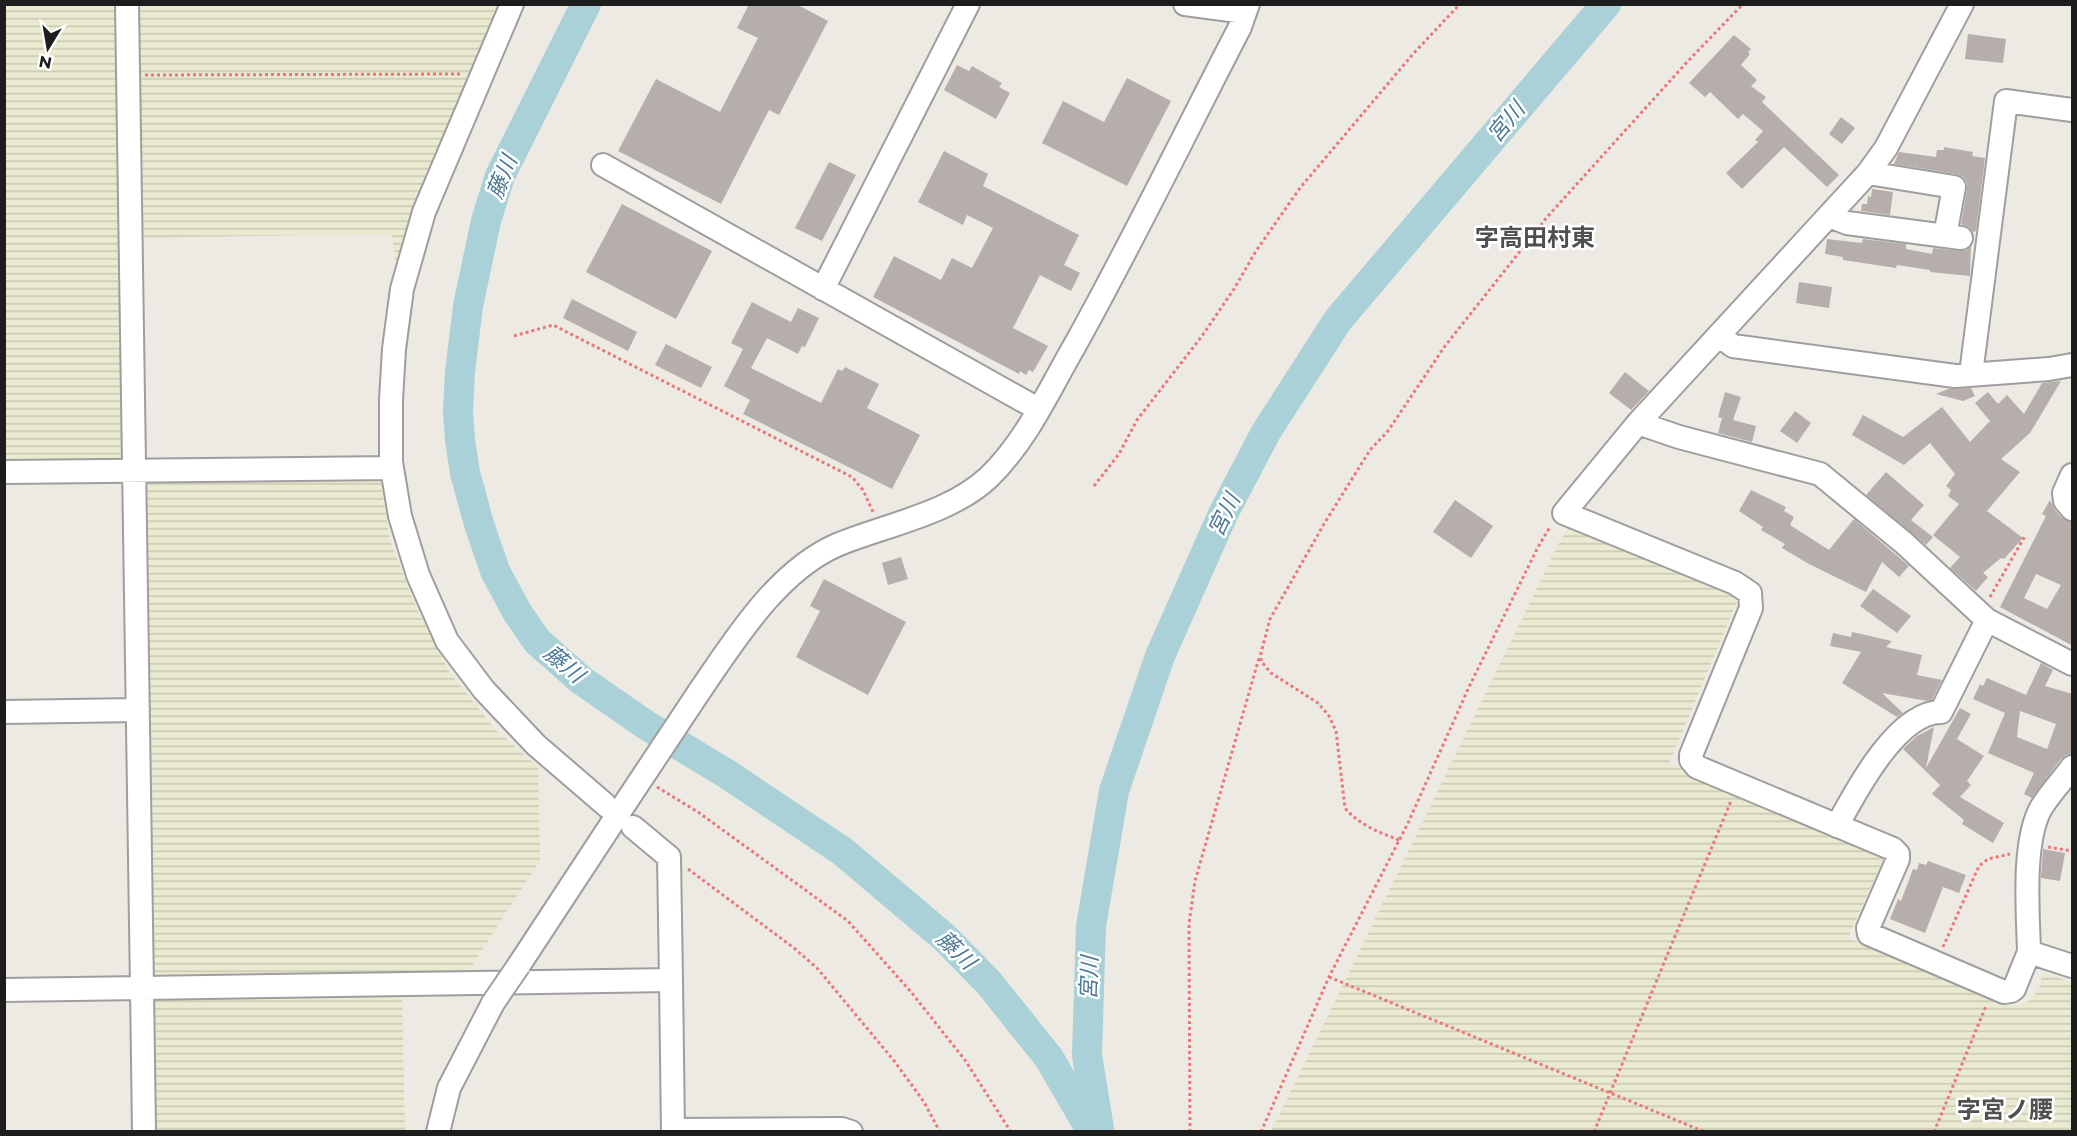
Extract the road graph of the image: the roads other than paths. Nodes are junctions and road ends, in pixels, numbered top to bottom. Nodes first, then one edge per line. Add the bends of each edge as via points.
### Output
1 (127, 4) edge
2 (512, 4) edge
3 (968, 4) edge
4 (1185, 4) edge
5 (1962, 4) edge
6 (1246, 8) edge
7 (2073, 110) edge
8 (603, 165) dead end
9 (1868, 173) junction
10 (1829, 216) junction
11 (824, 289) junction
12 (1720, 336) junction
13 (2073, 365) edge
14 (1971, 374) junction
15 (1038, 409) junction
16 (1638, 423) junction
17 (392, 468) junction
18 (134, 469) junction
19 (4, 472) edge
20 (2073, 476) edge
21 (2073, 509) edge
22 (1983, 617) junction
23 (2073, 664) edge
24 (138, 710) junction
25 (4, 712) edge
26 (2073, 767) edge
27 (616, 806) junction
28 (1837, 826) junction
29 (633, 827) dead end
30 (2029, 952) junction
31 (2073, 966) edge
32 (670, 980) junction
33 (142, 988) junction
34 (4, 990) edge
35 (144, 1131) edge
36 (438, 1131) edge
37 (673, 1131) edge
38 (739, 1131) edge
39 (851, 1131) edge

1 - 18 street
2 - 17 street via 424,212 402,289 390,400
3 - 11 street
4 - 6 street
5 - 9 street via 1886,148
6 - 15 street via 1100,300
7 - 14 street via 2006,101
8 - 11 street
9 - 10 street
9 - 10 street via 1954,187 1953,237 1846,223
10 - 12 street
11 - 15 street
12 - 14 street via 1733,346 1762,351
12 - 16 street
13 - 14 street
15 - 27 street, bridge via 1015,449 987,479 956,500 835,546 789,576 768,598
16 - 22 street via 1821,474 1904,543
16 - 28 street via 1564,513 1735,583 1750,593 1751,608 1691,760 1697,767
17 - 18 street
17 - 27 street via 400,516 417,575 447,641 484,690 536,745
18 - 19 street
18 - 24 street
20 - 21 street via 2064,493 2065,501
22 - 23 street
22 - 28 street via 1941,712 1918,718 1875,761
24 - 25 street
24 - 33 street
26 - 30 street via 2040,810 2030,843
27 - 36 street, bridge via 493,1003 449,1088
28 - 30 street via 1898,854 1869,934 2004,992 2014,988
29 - 32 street via 669,857
30 - 31 street
32 - 33 street
32 - 37 street
33 - 34 street
33 - 35 street
37 - 38 street
38 - 39 street

